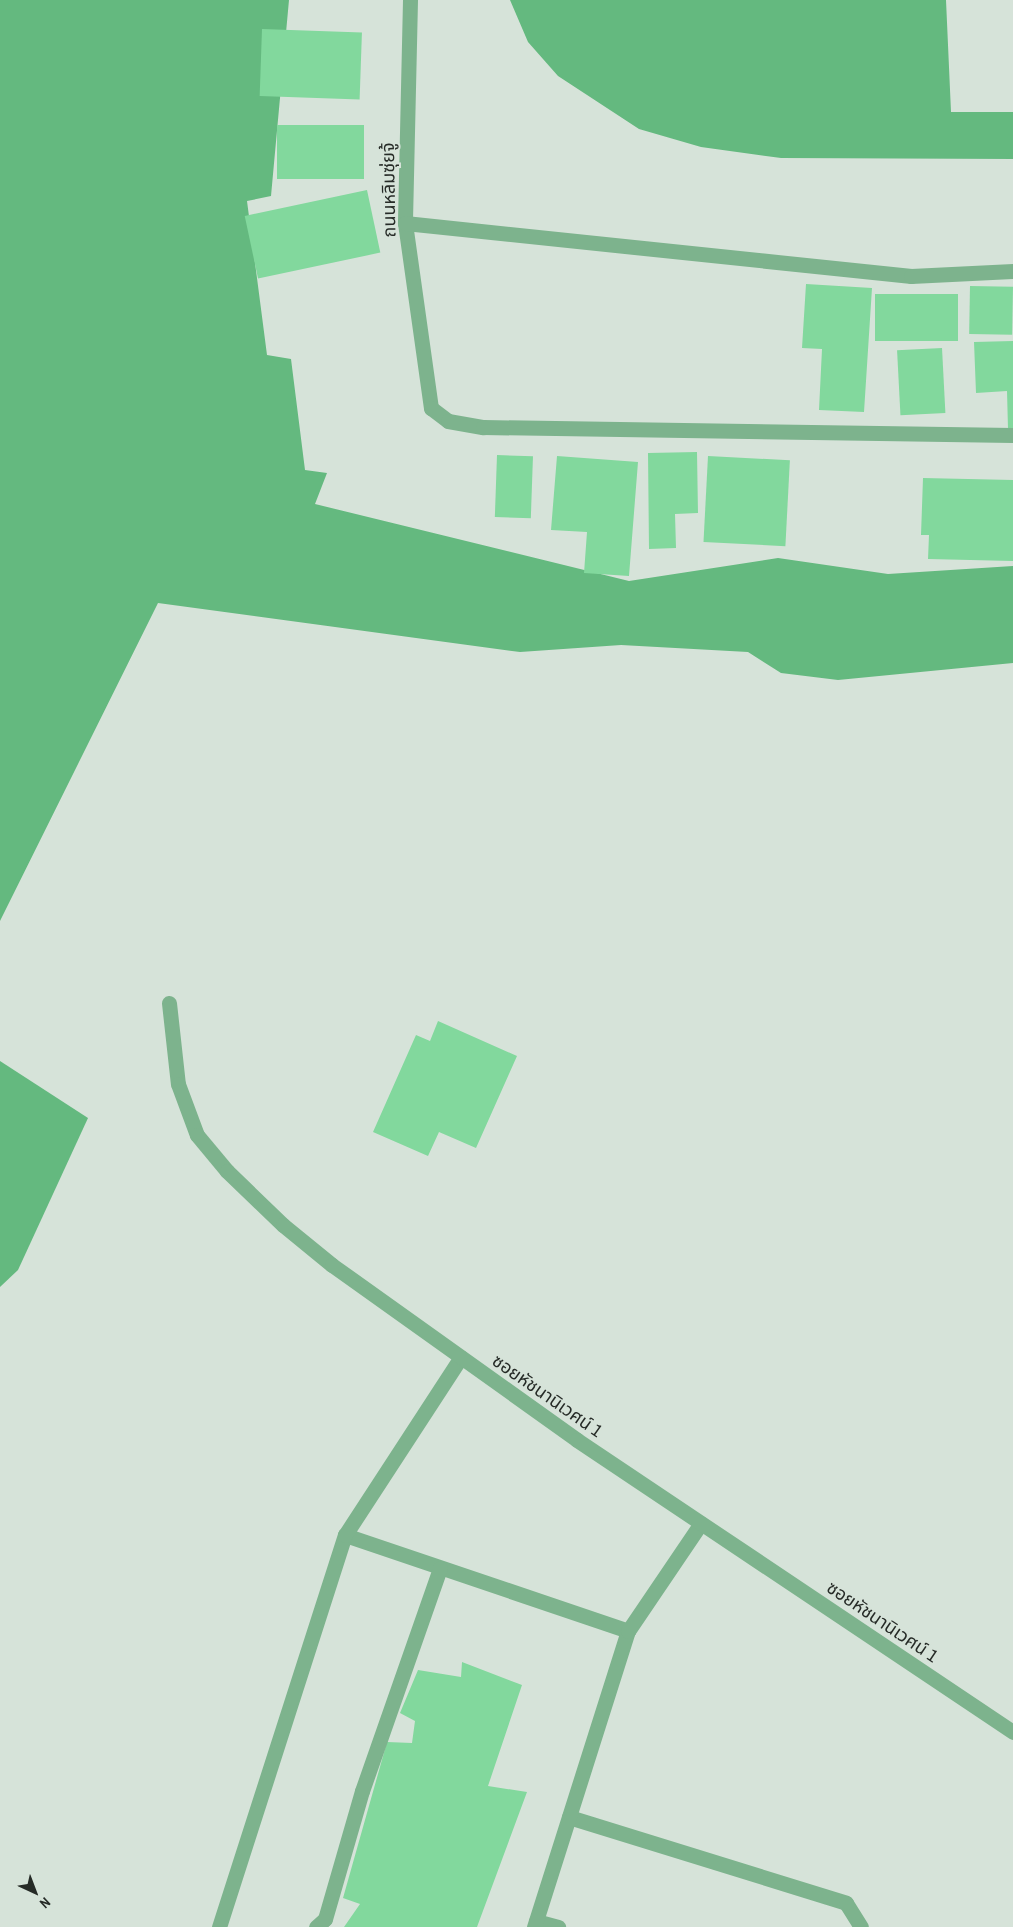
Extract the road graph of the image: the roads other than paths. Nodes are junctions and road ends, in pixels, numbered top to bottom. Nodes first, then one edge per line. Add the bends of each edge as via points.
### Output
1 (410, 0) edge
2 (405, 223) junction
3 (1013, 271) edge
4 (1013, 435) edge
5 (169, 1003) dead end
6 (461, 1357) junction
7 (701, 1523) junction
8 (345, 1535) junction
9 (440, 1568) junction
10 (628, 1631) junction
11 (1013, 1732) edge
12 (569, 1817) junction
13 (535, 1924) edge
14 (219, 1927) edge
15 (316, 1927) edge
16 (558, 1927) edge
17 (861, 1927) edge

1 - 2 street, ถนนหลิมซุ่ยจู้
2 - 3 street via 911,276
2 - 4 street, ถนนหลิมซุ่ยจู้ via 431,408 448,421 483,427
5 - 6 street, ซอยหัชนานิเวศน์ 1 via 178,1084 197,1134 227,1171 283,1225
6 - 7 street, ซอยหัชนานิเวศน์ 1
6 - 8 street
7 - 10 street
7 - 11 street, ซอยหัชนานิเวศน์ 1
8 - 9 street
8 - 14 street
9 - 10 street
9 - 15 street via 362,1792 325,1919
10 - 12 street
12 - 13 street
12 - 17 street via 846,1903
13 - 16 street

